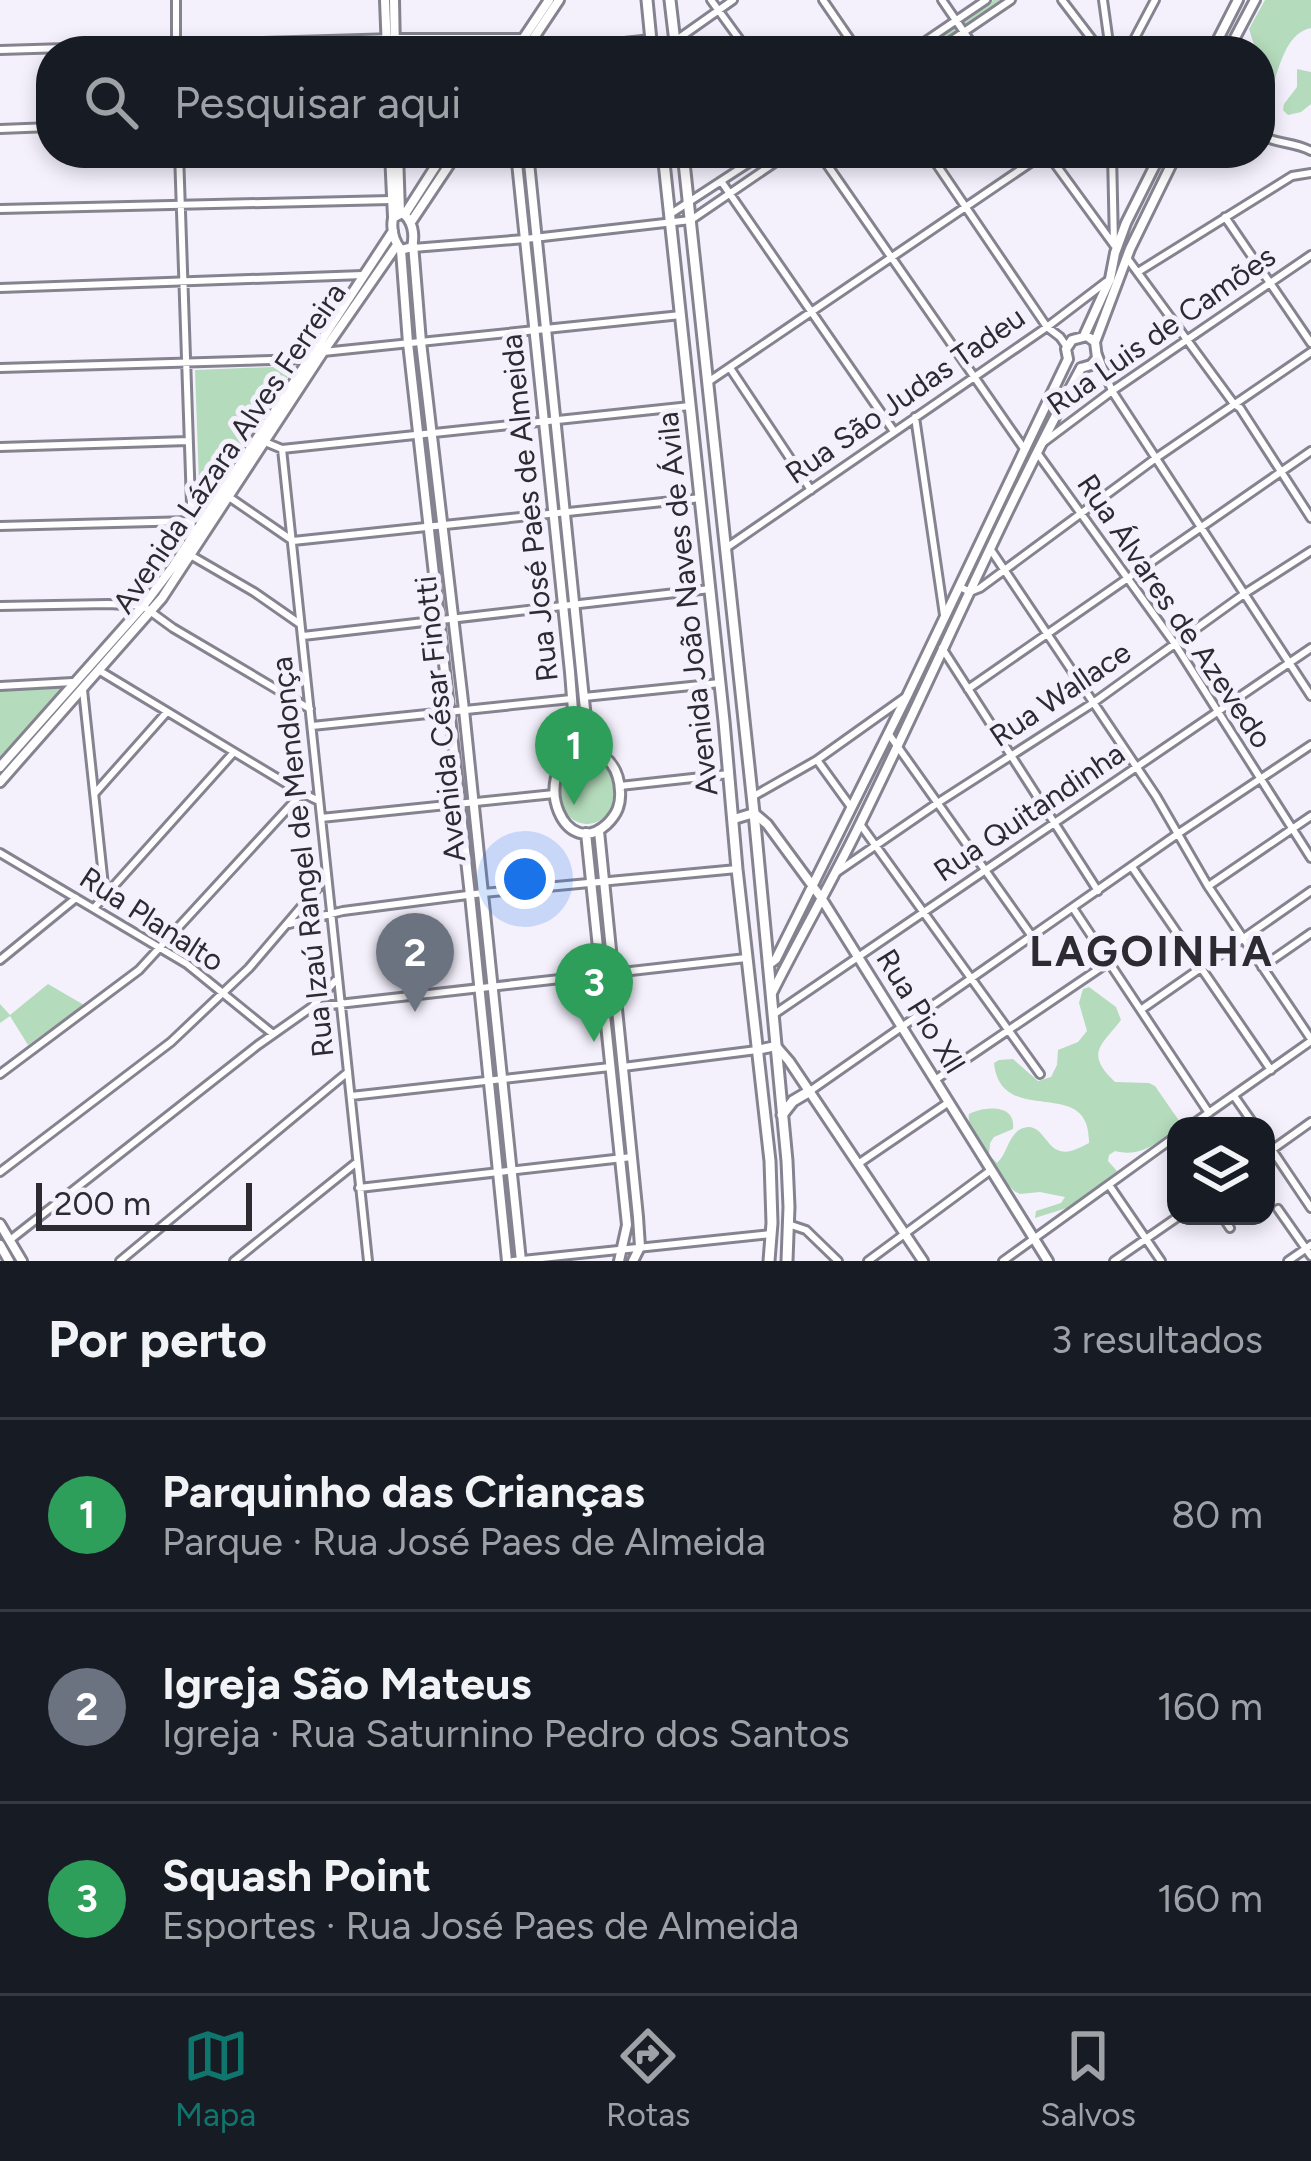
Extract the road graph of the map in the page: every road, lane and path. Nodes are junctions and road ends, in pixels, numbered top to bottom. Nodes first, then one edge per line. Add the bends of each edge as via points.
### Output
1 (176, 0) edge
2 (390, 0) edge
3 (549, 0) edge
4 (559, 0) edge
5 (646, 0) edge
6 (670, 0) edge
7 (711, 0) edge
8 (733, 0) edge
9 (823, 0) edge
10 (942, 0) edge
11 (986, 0) edge
12 (1011, 0) edge
13 (1062, 0) edge
14 (1103, 0) edge
15 (1155, 0) edge
16 (1238, 0) edge
17 (1255, 0) edge
18 (718, 10) junction
19 (956, 21) junction
20 (1227, 21) junction
21 (1241, 27) junction
22 (964, 32) junction
23 (176, 36) edge
24 (391, 36) edge
25 (525, 36) edge
26 (535, 36) edge
27 (650, 36) edge
28 (675, 36) edge
29 (688, 36) edge
30 (737, 36) edge
31 (848, 36) edge
32 (934, 36) edge
33 (958, 36) edge
34 (967, 36) edge
35 (1091, 36) edge
36 (1108, 36) edge
37 (1137, 36) edge
38 (1220, 36) edge
39 (1236, 36) edge
40 (0, 50) edge
41 (36, 50) edge
42 (36, 128) edge
43 (0, 129) edge
44 (1275, 140) edge
45 (1311, 151) edge
46 (179, 168) edge
47 (393, 168) edge
48 (396, 168) edge
49 (434, 168) edge
50 (444, 168) edge
51 (518, 168) edge
52 (529, 168) edge
53 (665, 168) edge
54 (685, 168) edge
55 (742, 168) edge
56 (768, 168) edge
57 (829, 168) edge
58 (939, 168) edge
59 (1024, 168) edge
60 (1057, 168) edge
61 (1112, 168) edge
62 (1154, 168) edge
63 (1170, 168) edge
64 (1311, 173) edge
65 (722, 181) junction
66 (730, 195) junction
67 (391, 200) junction
68 (690, 202) junction
69 (180, 204) junction
70 (965, 207) junction
71 (0, 208) edge
72 (1225, 216) junction
73 (402, 217) junction
74 (671, 218) junction
75 (691, 220) junction
76 (393, 231) junction
77 (536, 238) junction
78 (525, 239) junction
79 (407, 247) junction
80 (1114, 249) junction
81 (1311, 255) edge
82 (892, 258) junction
83 (1127, 258) junction
84 (1138, 272) junction
85 (363, 275) junction
86 (1110, 279) junction
87 (182, 283) junction
88 (1270, 284) junction
89 (0, 288) edge
90 (810, 314) junction
91 (681, 315) junction
92 (1047, 327) junction
93 (539, 330) junction
94 (1084, 336) junction
95 (1186, 341) junction
96 (421, 342) junction
97 (1095, 342) junction
98 (409, 343) junction
99 (1069, 343) junction
100 (1311, 343) edge
101 (323, 352) junction
102 (1311, 352) edge
103 (1098, 355) junction
104 (307, 359) junction
105 (1068, 359) junction
106 (186, 362) junction
107 (1086, 367) junction
108 (0, 368) edge
109 (730, 368) junction
110 (973, 376) junction
111 (1106, 379) junction
112 (708, 382) junction
113 (1112, 391) junction
114 (1234, 404) junction
115 (691, 405) junction
116 (281, 408) junction
117 (915, 417) junction
118 (550, 422) junction
119 (894, 432) junction
120 (434, 434) junction
121 (420, 436) junction
122 (188, 441) junction
123 (265, 442) junction
124 (0, 447) edge
125 (282, 449) junction
126 (1034, 449) junction
127 (1311, 451) edge
128 (1156, 458) junction
129 (1281, 471) junction
130 (811, 490) junction
131 (224, 495) junction
132 (701, 498) junction
133 (1082, 512) junction
134 (559, 514) junction
135 (1311, 518) edge
136 (191, 521) junction
137 (0, 526) edge
138 (442, 526) junction
139 (1198, 527) junction
140 (428, 528) junction
141 (192, 535) junction
142 (293, 541) junction
143 (981, 542) junction
144 (726, 548) junction
145 (991, 550) junction
146 (1311, 550) edge
147 (192, 556) junction
148 (1005, 569) junction
149 (1129, 578) junction
150 (960, 587) junction
151 (710, 590) junction
152 (970, 592) junction
153 (1244, 595) junction
154 (574, 605) junction
155 (0, 606) edge
156 (563, 606) junction
157 (147, 609) junction
158 (454, 618) junction
159 (944, 619) junction
160 (438, 620) junction
161 (301, 626) junction
162 (1049, 635) junction
163 (303, 636) junction
164 (1175, 644) junction
165 (942, 648) junction
166 (1311, 648) edge
167 (1289, 662) junction
168 (100, 671) junction
169 (720, 683) junction
170 (0, 686) edge
171 (79, 686) junction
172 (968, 689) junction
173 (907, 696) junction
174 (1311, 696) edge
175 (584, 697) junction
176 (572, 698) junction
177 (1094, 703) junction
178 (310, 709) junction
179 (450, 710) junction
180 (464, 710) junction
181 (167, 712) junction
182 (1218, 713) junction
183 (312, 725) junction
184 (888, 733) junction
185 (1311, 745) edge
186 (897, 746) junction
187 (589, 748) junction
188 (576, 749) junction
189 (234, 752) junction
190 (1012, 757) junction
191 (817, 760) junction
192 (0, 767) edge
193 (1137, 768) junction
194 (728, 774) junction
195 (1258, 778) junction
196 (0, 782) edge
197 (620, 786) junction
198 (95, 793) junction
199 (302, 793) junction
200 (554, 794) junction
201 (752, 797) junction
202 (319, 801) junction
203 (473, 802) junction
204 (939, 802) junction
205 (458, 803) junction
206 (851, 807) junction
207 (754, 813) junction
208 (1311, 816) edge
209 (321, 818) junction
210 (734, 819) junction
211 (860, 824) junction
212 (1056, 824) junction
213 (1292, 829) junction
214 (599, 831) junction
215 (1178, 832) junction
216 (586, 833) junction
217 (876, 847) junction
218 (0, 853) edge
219 (1311, 859) edge
220 (1132, 867) junction
221 (736, 868) junction
222 (987, 870) junction
223 (834, 874) junction
224 (328, 876) junction
225 (604, 882) junction
226 (592, 883) junction
227 (812, 885) junction
228 (1208, 886) junction
229 (1098, 891) junction
230 (1311, 891) edge
231 (483, 893) junction
232 (105, 895) junction
233 (470, 895) junction
234 (820, 896) junction
235 (76, 898) junction
236 (94, 908) junction
237 (1073, 908) junction
238 (923, 913) junction
239 (331, 915) junction
240 (289, 924) junction
241 (1311, 933) edge
242 (1031, 935) junction
243 (1243, 937) junction
244 (162, 948) junction
245 (860, 957) junction
246 (746, 958) junction
247 (0, 960) edge
248 (1109, 962) junction
249 (768, 965) junction
250 (1202, 967) junction
251 (1262, 967) junction
252 (608, 973) junction
253 (970, 979) junction
254 (336, 980) junction
255 (494, 987) junction
256 (479, 988) junction
257 (223, 994) junction
258 (771, 994) junction
259 (339, 1006) junction
260 (312, 1007) junction
261 (1141, 1009) junction
262 (773, 1015) junction
263 (902, 1027) junction
264 (1010, 1030) junction
265 (273, 1034) junction
266 (1311, 1040) edge
267 (776, 1046) junction
268 (757, 1049) junction
269 (611, 1067) junction
270 (624, 1067) junction
271 (1271, 1070) junction
272 (349, 1071) junction
273 (0, 1074) edge
274 (1040, 1074) dead end
275 (504, 1078) junction
276 (490, 1079) junction
277 (935, 1080) junction
278 (810, 1091) junction
279 (351, 1096) junction
280 (1234, 1096) junction
281 (949, 1102) junction
282 (1209, 1113) junction
283 (782, 1115) junction
284 (1203, 1117) edge
285 (1249, 1117) edge
286 (1311, 1122) edge
287 (1167, 1144) edge
288 (1275, 1148) edge
289 (620, 1157) junction
290 (632, 1157) junction
291 (1275, 1160) edge
292 (357, 1162) junction
293 (858, 1164) junction
294 (511, 1169) junction
295 (992, 1170) junction
296 (499, 1171) junction
297 (0, 1172) edge
298 (1109, 1184) junction
299 (359, 1188) junction
300 (1311, 1208) edge
301 (1278, 1209) dead end
302 (0, 1224) edge
303 (788, 1224) junction
304 (1167, 1224) edge
305 (1228, 1225) edge
306 (1230, 1228) dead end
307 (904, 1233) junction
308 (771, 1234) junction
309 (1147, 1238) junction
310 (1034, 1239) junction
311 (10, 1240) junction
312 (0, 1245) edge
313 (640, 1247) junction
314 (623, 1249) junction
315 (1309, 1250) edge
316 (10, 1261) edge
317 (22, 1261) edge
318 (120, 1261) edge
319 (234, 1261) edge
320 (368, 1261) edge
321 (515, 1261) edge
322 (619, 1261) edge
323 (633, 1261) edge
324 (769, 1261) edge
325 (787, 1261) edge
326 (838, 1261) edge
327 (868, 1261) edge
328 (923, 1261) edge
329 (1003, 1261) edge
330 (1048, 1261) edge
331 (1114, 1261) edge
332 (1161, 1261) edge
333 (1288, 1261) edge

1 - 23 street
2 - 24 main road
3 - 25 main road
4 - 26 main road
5 - 27 main road
6 - 28 main road
7 - 18 street
8 - 18 street
9 - 31 street
10 - 19 street
11 - 19 street
12 - 22 street
13 - 35 street
14 - 36 street
15 - 37 street
16 - 20 main road
17 - 21 main road
18 - 29 street
18 - 30 street
19 - 22 street
19 - 32 street
20 - 21 main road
20 - 38 main road
21 - 39 main road
22 - 33 street
22 - 34 street
40 - 41 street
42 - 43 street
44 - 45 street
46 - 69 street
47 - 67 main road
48 - 73 main road
49 - 73 main road
50 - 73 main road
51 - 78 main road, Rua José Paes de Almeida
52 - 77 main road, Rua José Paes de Almeida
53 - 74 main road, Avenida João Naves de Ávila
54 - 68 main road, Avenida João Naves de Ávila
55 - 65 street
56 - 66 street
57 - 82 street, Rua Álvares de Azevedo
58 - 70 street
59 - 70 street
60 - 80 street
61 - 80 street
62 - 80 main road
63 - 83 main road
64 - 72 street
65 - 66 street
65 - 68 street
66 - 75 street
66 - 90 street
67 - 69 street
67 - 73 main road
68 - 74 street
68 - 75 main road, Avenida João Naves de Ávila
69 - 71 street
69 - 87 street
70 - 82 street
70 - 92 street
72 - 84 street
72 - 88 street
73 - 76 main road
73 - 79 main road
74 - 75 street
74 - 77 street
74 - 91 main road, Avenida João Naves de Ávila
75 - 112 main road, Avenida João Naves de Ávila
76 - 79 main road
76 - 85 main road, Avenida Lázara Alves Ferreira
77 - 78 street
77 - 93 main road, Rua José Paes de Almeida
78 - 79 street
78 - 93 main road, Rua José Paes de Almeida
79 - 96 main road, Avenida César Finotti
79 - 98 main road, Avenida César Finotti
79 - 101 main road, Avenida Lázara Alves Ferreira
80 - 86 main road
81 - 88 street, Rua Luis de Camões
82 - 90 street
82 - 110 street, Rua Álvares de Azevedo
83 - 84 street
83 - 97 main road
84 - 95 street
85 - 87 street
85 - 104 main road, Avenida Lázara Alves Ferreira
86 - 92 street, Rua São Judas Tadeu
86 - 94 main road
87 - 89 street
87 - 106 street
88 - 95 street, Rua Luis de Camões
88 - 100 street
90 - 109 street
90 - 119 street
91 - 93 street
91 - 115 main road, Avenida João Naves de Ávila
92 - 99 street
92 - 110 street, Rua São Judas Tadeu
93 - 96 street
93 - 118 main road, Rua José Paes de Almeida
94 - 97 main road
94 - 99 main road
95 - 113 street, Rua Luis de Camões
95 - 114 street
96 - 98 street
96 - 120 main road, Avenida César Finotti
97 - 103 main road
98 - 101 street
98 - 121 main road, Avenida César Finotti
99 - 105 main road
101 - 116 main road, Avenida Lázara Alves Ferreira
102 - 114 street
103 - 107 main road
103 - 111 street
104 - 106 street
104 - 116 main road, Avenida Lázara Alves Ferreira
105 - 107 main road
105 - 126 main road
106 - 108 street
106 - 122 street
107 - 111 street
107 - 126 main road
109 - 112 street
109 - 130 street
110 - 117 street, Rua São Judas Tadeu
110 - 126 street, Rua Álvares de Azevedo
111 - 113 street
112 - 144 main road, Avenida João Naves de Ávila
113 - 126 street, Rua Luis de Camões
113 - 128 street
114 - 128 street
114 - 129 street
115 - 118 street
115 - 132 main road, Avenida João Naves de Ávila
116 - 123 main road, Avenida Lázara Alves Ferreira
116 - 131 main road, Avenida Lázara Alves Ferreira
117 - 119 street, Rua São Judas Tadeu
117 - 159 street
118 - 120 street
118 - 134 main road, Rua José Paes de Almeida
119 - 130 street, Rua São Judas Tadeu
120 - 121 street
120 - 138 main road, Avenida César Finotti
121 - 125 street
121 - 140 main road, Avenida César Finotti
122 - 124 street
122 - 136 street
123 - 125 street
123 - 131 main road, Avenida Lázara Alves Ferreira
125 - 142 street, Rua Izaú Rangel de Mendonça
126 - 133 street, Rua Álvares de Azevedo
126 - 143 main road
126 - 145 main road
127 - 129 street
128 - 133 street
128 - 139 street
129 - 135 street
129 - 139 street
130 - 144 street, Rua São Judas Tadeu
131 - 141 main road, Avenida Lázara Alves Ferreira
131 - 142 street
131 - 147 main road, Avenida Lázara Alves Ferreira
132 - 134 street
132 - 151 main road, Avenida João Naves de Ávila
133 - 148 street
133 - 149 street, Rua Álvares de Azevedo
134 - 138 street
134 - 154 main road, Rua José Paes de Almeida
134 - 156 main road, Rua José Paes de Almeida
136 - 137 street
136 - 141 street
138 - 140 street
138 - 158 main road, Avenida César Finotti
139 - 149 street
139 - 153 street
140 - 142 street
140 - 160 main road, Avenida César Finotti
141 - 157 main road, Avenida Lázara Alves Ferreira
142 - 161 street, Rua Izaú Rangel de Mendonça
143 - 145 street
143 - 150 main road
144 - 201 main road, Avenida João Naves de Ávila
145 - 148 street
145 - 152 main road
146 - 153 street, Rua Wallace
147 - 157 main road, Avenida Lázara Alves Ferreira
147 - 161 street
148 - 152 street
148 - 162 street
149 - 162 street
149 - 164 street, Rua Álvares de Azevedo
150 - 152 street
150 - 159 main road
151 - 154 street
151 - 169 main road, Avenida João Naves de Ávila
152 - 165 main road
153 - 164 street, Rua Wallace
153 - 167 street
154 - 156 street
154 - 175 main road, Rua José Paes de Almeida
155 - 157 street
156 - 158 street
156 - 176 main road, Rua José Paes de Almeida
157 - 168 main road, Avenida Lázara Alves Ferreira
157 - 171 main road, Avenida Lázara Alves Ferreira
157 - 178 street
158 - 160 street
158 - 180 main road, Avenida César Finotti
159 - 173 main road
160 - 163 street
160 - 179 main road, Avenida César Finotti
161 - 163 street, Rua Izaú Rangel de Mendonça
162 - 172 street
162 - 177 street
163 - 178 street, Rua Izaú Rangel de Mendonça
164 - 177 street, Rua Wallace
164 - 182 street, Rua Álvares de Azevedo
165 - 172 street
165 - 186 main road
166 - 167 street, Rua Quitandinha
167 - 174 street
167 - 182 street, Rua Quitandinha
168 - 171 main road, Avenida Lázara Alves Ferreira
168 - 181 street
169 - 175 street
169 - 194 main road, Avenida João Naves de Ávila
170 - 171 street
171 - 192 main road, Avenida Lázara Alves Ferreira
171 - 196 main road, Avenida Lázara Alves Ferreira
171 - 198 street
172 - 190 street
173 - 184 main road
173 - 191 street
175 - 176 street
175 - 187 main road, Rua José Paes de Almeida
176 - 180 street
176 - 188 main road, Rua José Paes de Almeida
177 - 190 street, Rua Wallace
177 - 193 street
178 - 183 street, Rua Izaú Rangel de Mendonça
179 - 180 street
179 - 183 street
179 - 205 main road, Avenida César Finotti
180 - 203 main road, Avenida César Finotti
181 - 189 street
181 - 198 street
182 - 193 street, Rua Quitandinha
182 - 195 street, Rua Álvares de Azevedo
183 - 202 street, Rua Izaú Rangel de Mendonça
184 - 186 street
184 - 206 main road
185 - 195 street
186 - 204 street
186 - 211 main road
187 - 188 main road
187 - 197 main road via 609,760
188 - 200 main road via 559,765
189 - 199 street
189 - 232 street
190 - 204 street, Rua Wallace
190 - 212 street
191 - 201 street
191 - 206 street
193 - 212 street, Rua Quitandinha
193 - 215 street
194 - 197 street
194 - 210 main road, Avenida João Naves de Ávila
195 - 213 street, Rua Álvares de Azevedo
195 - 215 street
197 - 214 main road via 617,812
198 - 232 street
199 - 202 street
199 - 244 street
200 - 203 street
200 - 216 main road via 563,822
201 - 207 main road, Avenida João Naves de Ávila
202 - 209 street, Rua Izaú Rangel de Mendonça
203 - 205 street
203 - 231 main road, Avenida César Finotti
204 - 217 street, Rua Wallace
204 - 222 street
205 - 209 street
205 - 233 main road, Avenida César Finotti
206 - 227 main road
207 - 210 main road
207 - 227 main road, Rua Pio Xll
207 - 249 main road, Avenida João Naves de Ávila
208 - 213 street
209 - 224 street, Rua Izaú Rangel de Mendonça
210 - 221 main road, Avenida João Naves de Ávila
211 - 217 street
211 - 223 main road
212 - 222 street, Rua Quitandinha
212 - 229 street
213 - 219 street, Rua Álvares de Azevedo
213 - 228 street
214 - 216 main road
214 - 225 main road
215 - 220 street
215 - 228 street
216 - 226 main road
217 - 223 street, Rua Wallace
217 - 238 street
218 - 235 street, Rua Planalto
220 - 229 street
220 - 250 street
221 - 225 street
221 - 246 main road, Avenida João Naves de Ávila
222 - 238 street, Rua Quitandinha
222 - 242 street
223 - 234 main road
224 - 239 street, Rua Izaú Rangel de Mendonça
224 - 240 street
225 - 226 street
225 - 252 main road
226 - 231 street
226 - 252 main road
227 - 234 main road, Rua Pio Xll
227 - 249 main road
228 - 243 street
229 - 237 street
230 - 243 street
231 - 233 street
231 - 255 main road, Avenida César Finotti
232 - 236 street
233 - 239 street
233 - 256 main road, Avenida César Finotti
234 - 245 main road, Rua Pio Xll
234 - 258 main road
235 - 236 street, Rua Planalto
235 - 247 street
236 - 244 street, Rua Planalto
237 - 242 street
237 - 248 street
238 - 245 street, Rua Quitandinha
238 - 253 street
239 - 240 street
239 - 254 street, Rua Izaú Rangel de Mendonça
240 - 257 street
241 - 251 street
242 - 253 street
243 - 250 street
243 - 251 street
244 - 257 street, Rua Planalto
244 - 273 street
245 - 262 street, Rua Quitandinha
245 - 263 main road, Rua Pio Xll
246 - 252 street
246 - 268 main road, Avenida João Naves de Ávila
248 - 261 street
248 - 264 street
249 - 258 main road, Avenida João Naves de Ávila
250 - 261 street
250 - 271 street
251 - 266 street
252 - 255 street
252 - 269 main road
252 - 270 main road
253 - 263 street
253 - 264 street
254 - 259 street, Rua Izaú Rangel de Mendonça
254 - 260 street
255 - 256 street
255 - 275 main road, Avenida César Finotti
256 - 259 street
256 - 276 main road, Avenida César Finotti
257 - 265 street, Rua Planalto
257 - 297 street
258 - 262 main road, Avenida João Naves de Ávila
259 - 260 street
259 - 272 street, Rua Izaú Rangel de Mendonça
260 - 265 street
261 - 282 street
262 - 267 main road, Avenida João Naves de Ávila
263 - 277 main road, Rua Pio Xll
263 - 278 street
264 - 274 street
264 - 277 street
265 - 311 street
266 - 271 street
267 - 268 main road
267 - 278 main road
267 - 283 main road, Avenida João Naves de Ávila
268 - 270 street
268 - 308 main road, Avenida João Naves de Ávila
269 - 270 street
269 - 275 street
269 - 289 main road
270 - 290 main road
271 - 280 street
272 - 279 street, Rua Izaú Rangel de Mendonça
272 - 318 street
275 - 276 street
275 - 294 main road, Avenida César Finotti
276 - 279 street
276 - 296 main road, Avenida César Finotti
277 - 281 main road, Rua Pio Xll
278 - 283 main road
278 - 293 main road
279 - 292 street, Rua Izaú Rangel de Mendonça
280 - 282 street
280 - 285 street
281 - 293 street
281 - 295 main road, Rua Pio Xll
282 - 284 street
283 - 303 main road, Avenida João Naves de Ávila
286 - 288 street
287 - 298 street
289 - 290 street
289 - 294 street
289 - 314 main road
290 - 313 main road
291 - 300 street
292 - 299 street, Rua Izaú Rangel de Mendonça
292 - 319 street
293 - 307 main road
294 - 296 street
294 - 321 main road, Avenida César Finotti
295 - 307 street
295 - 310 main road, Rua Pio Xll
296 - 299 street
296 - 321 main road, Avenida César Finotti
298 - 309 street
298 - 310 street
299 - 320 street, Rua Izaú Rangel de Mendonça
301 - 315 street
302 - 311 main road
303 - 325 main road, Avenida João Naves de Ávila
303 - 326 street
304 - 309 street
305 - 306 street
307 - 327 street
307 - 328 main road
308 - 313 street
308 - 324 main road, Avenida João Naves de Ávila
309 - 331 street
309 - 332 street
310 - 329 street
310 - 330 main road, Rua Pio Xll
311 - 317 main road
312 - 316 main road
313 - 314 street
313 - 323 main road
314 - 321 street
314 - 322 main road
315 - 333 street

